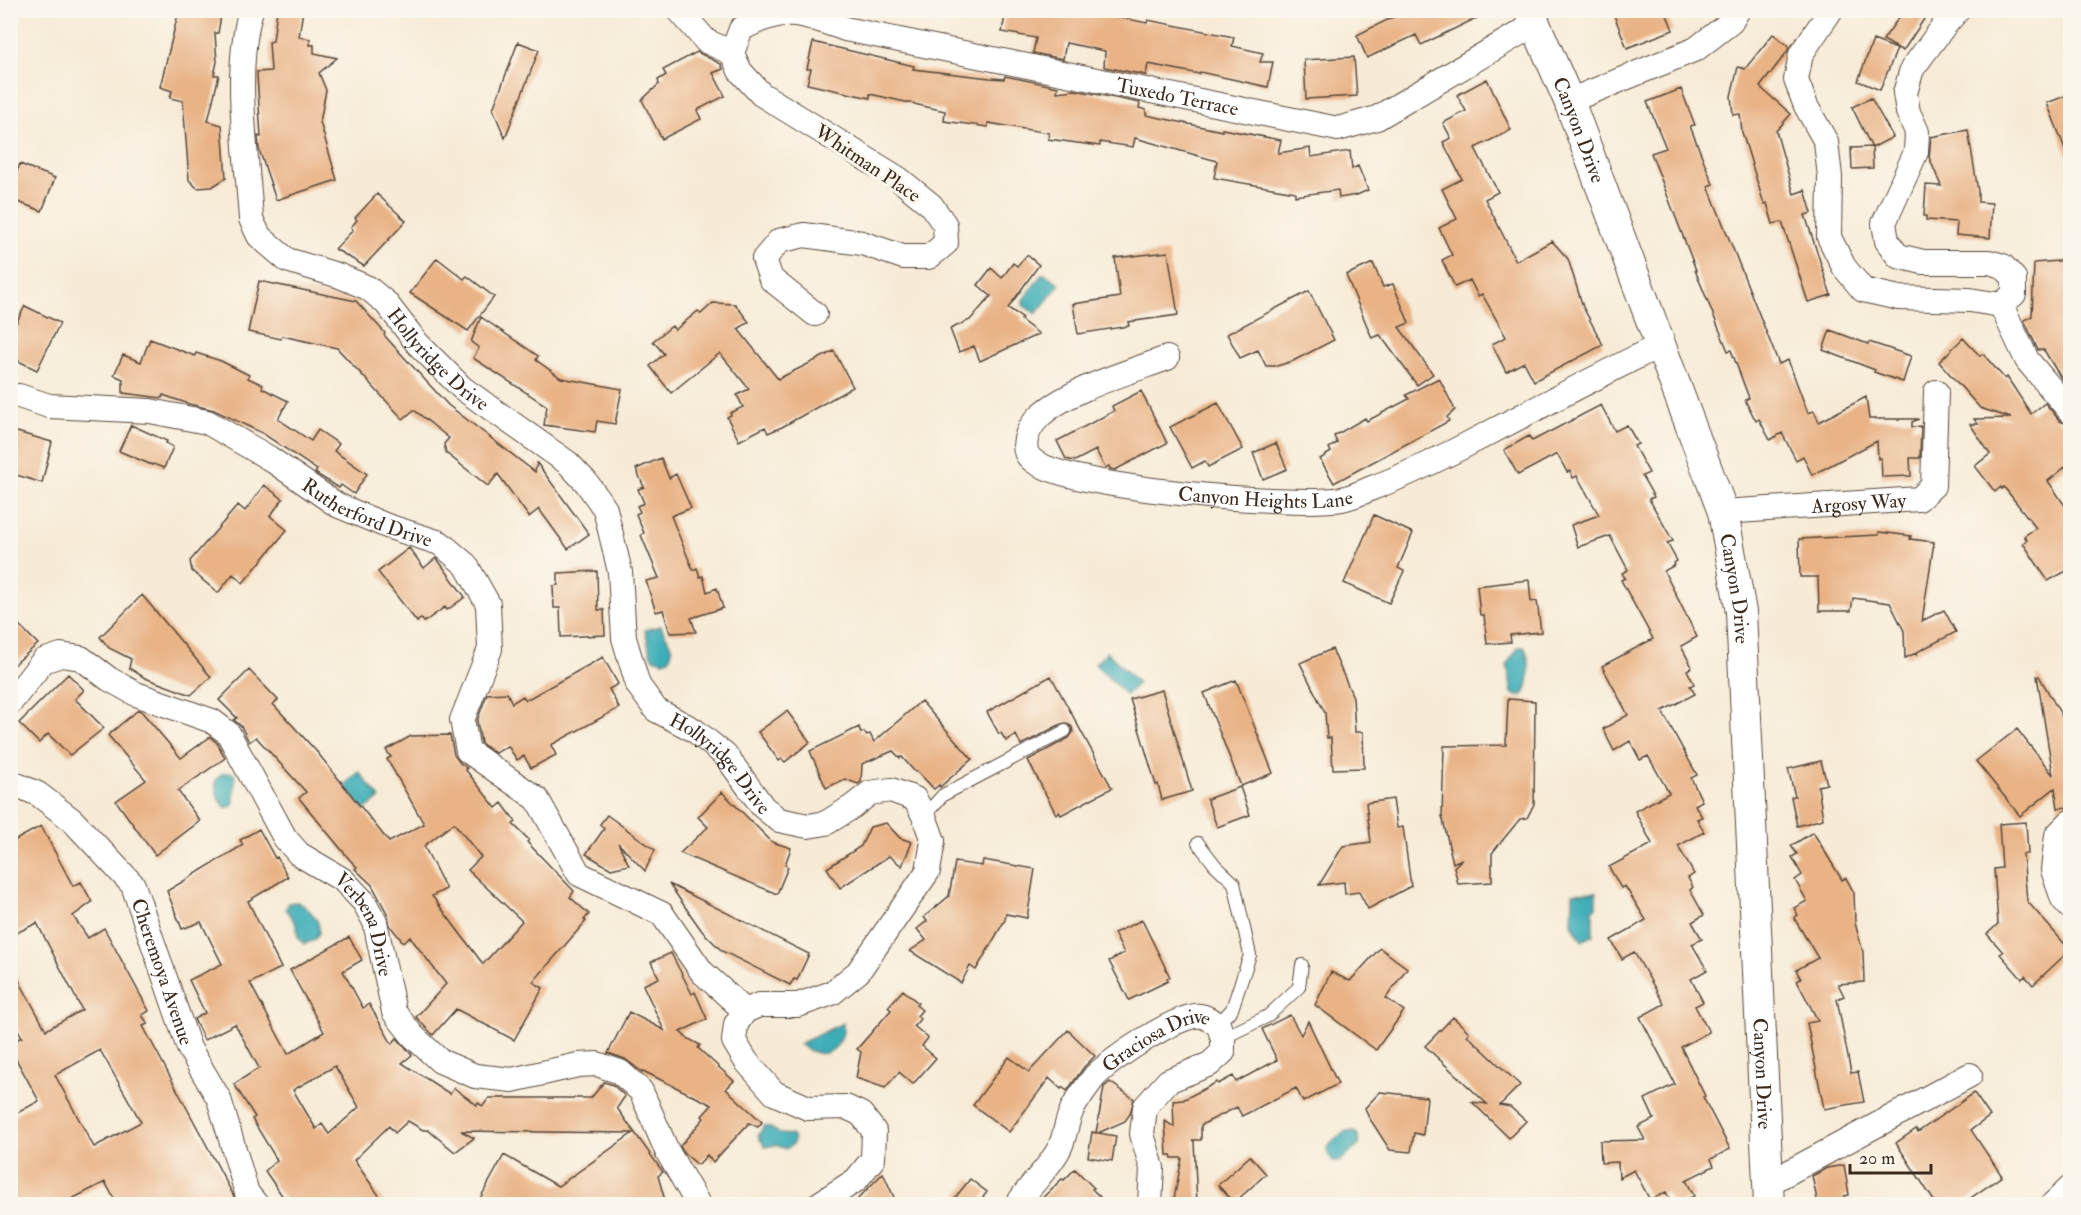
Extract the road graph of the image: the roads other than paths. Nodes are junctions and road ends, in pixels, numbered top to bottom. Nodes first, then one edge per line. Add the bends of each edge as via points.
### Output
1 (251, 10) edge
2 (680, 10) edge
3 (1738, 10) edge
4 (1831, 10) edge
5 (1958, 10) edge
6 (1532, 17) edge
7 (732, 53) junction
8 (1569, 101) junction
9 (2001, 305) junction
10 (815, 314) dead end
11 (1660, 345) junction
12 (1167, 358) dead end
13 (1936, 392) dead end
14 (19, 396) dead end
15 (2070, 411) edge
16 (1723, 512) junction
17 (10, 703) edge
18 (1065, 731) dead end
19 (10, 782) edge
20 (924, 816) junction
21 (2070, 822) edge
22 (1198, 843) dead end
23 (2070, 907) edge
24 (1302, 965) dead end
25 (745, 1011) junction
26 (1221, 1031) junction
27 (1970, 1075) dead end
28 (2070, 1188) edge
29 (1768, 1194) edge
30 (256, 1204) edge
31 (698, 1204) edge
32 (819, 1204) edge
33 (1018, 1204) edge
34 (1150, 1204) edge
35 (2053, 1204) edge

1 - 20 street, Hollyridge Drive via 246,28 242,95 251,219 259,236 287,260 368,288 462,388 568,463 586,482 605,509 620,572 624,638 638,685 656,710 694,730 726,756 763,807 779,820 808,826 826,823 870,793 891,790 915,799
2 - 7 street via 706,41
3 - 8 street via 1731,22 1696,49
4 - 9 street via 1801,54 1796,80 1826,142 1830,237 1844,267 1863,290 1899,298
5 - 9 street via 1912,69 1905,93 1917,132 1916,152 1884,223 1887,242 1898,256 1923,262 1989,262 2003,266 2014,278 2014,294
6 - 7 street, Tuxedo Terrace via 1377,118 1338,129 845,29 797,13 764,17 741,29
6 - 8 street, Canyon Drive
7 - 10 street, Whitman Place via 740,72 761,94 899,179 931,205 945,225 946,243 929,257 903,257 862,243 804,235 779,241 764,259 771,279
8 - 11 street, Canyon Drive
9 - 15 street via 2027,360
11 - 12 street, Canyon Heights Lane via 1405,476 1344,499 1309,502 1165,492 1089,481 1041,466 1029,458 1024,446 1027,433 1037,419 1063,399
11 - 16 street, Canyon Drive
13 - 16 street, Argosy Way via 1933,486 1919,499
14 - 25 street, Rutherford Drive via 49,406 150,411 207,423 269,458 337,505 441,543 466,565 488,604 490,650 462,720 468,751 537,799 579,874 662,914 702,972
16 - 29 street, Canyon Drive via 1741,612
17 - 31 street, Verbena Drive via 43,661 61,655 81,658 136,694 212,721 228,733 285,838 299,854 343,880 364,902 375,922 394,1012 413,1036 440,1061 475,1076 512,1080 597,1064 620,1072 641,1091 667,1151
18 - 20 lane via 943,795
19 - 30 street, Cheremoya Avenue via 38,794 72,820 133,885 189,1048 219,1099 247,1193
20 - 25 street, Hollyridge Drive via 933,841 928,871 858,972 832,993 798,1005 759,1005
21 - 23 street via 2057,835 2053,870 2063,899
22 - 26 lane via 1234,883 1250,955
24 - 26 lane via 1299,987 1268,1016
25 - 32 street via 735,1024 734,1041 774,1093 808,1108 846,1107 861,1114 874,1131 873,1159 856,1180
26 - 33 street, Graciosa Drive via 1202,1016 1184,1018 1129,1050 1096,1075 1072,1108 1059,1149
26 - 34 street, Graciosa Drive via 1223,1052 1210,1064 1168,1081 1145,1107 1142,1134 1152,1168
27 - 29 street
28 - 35 street

